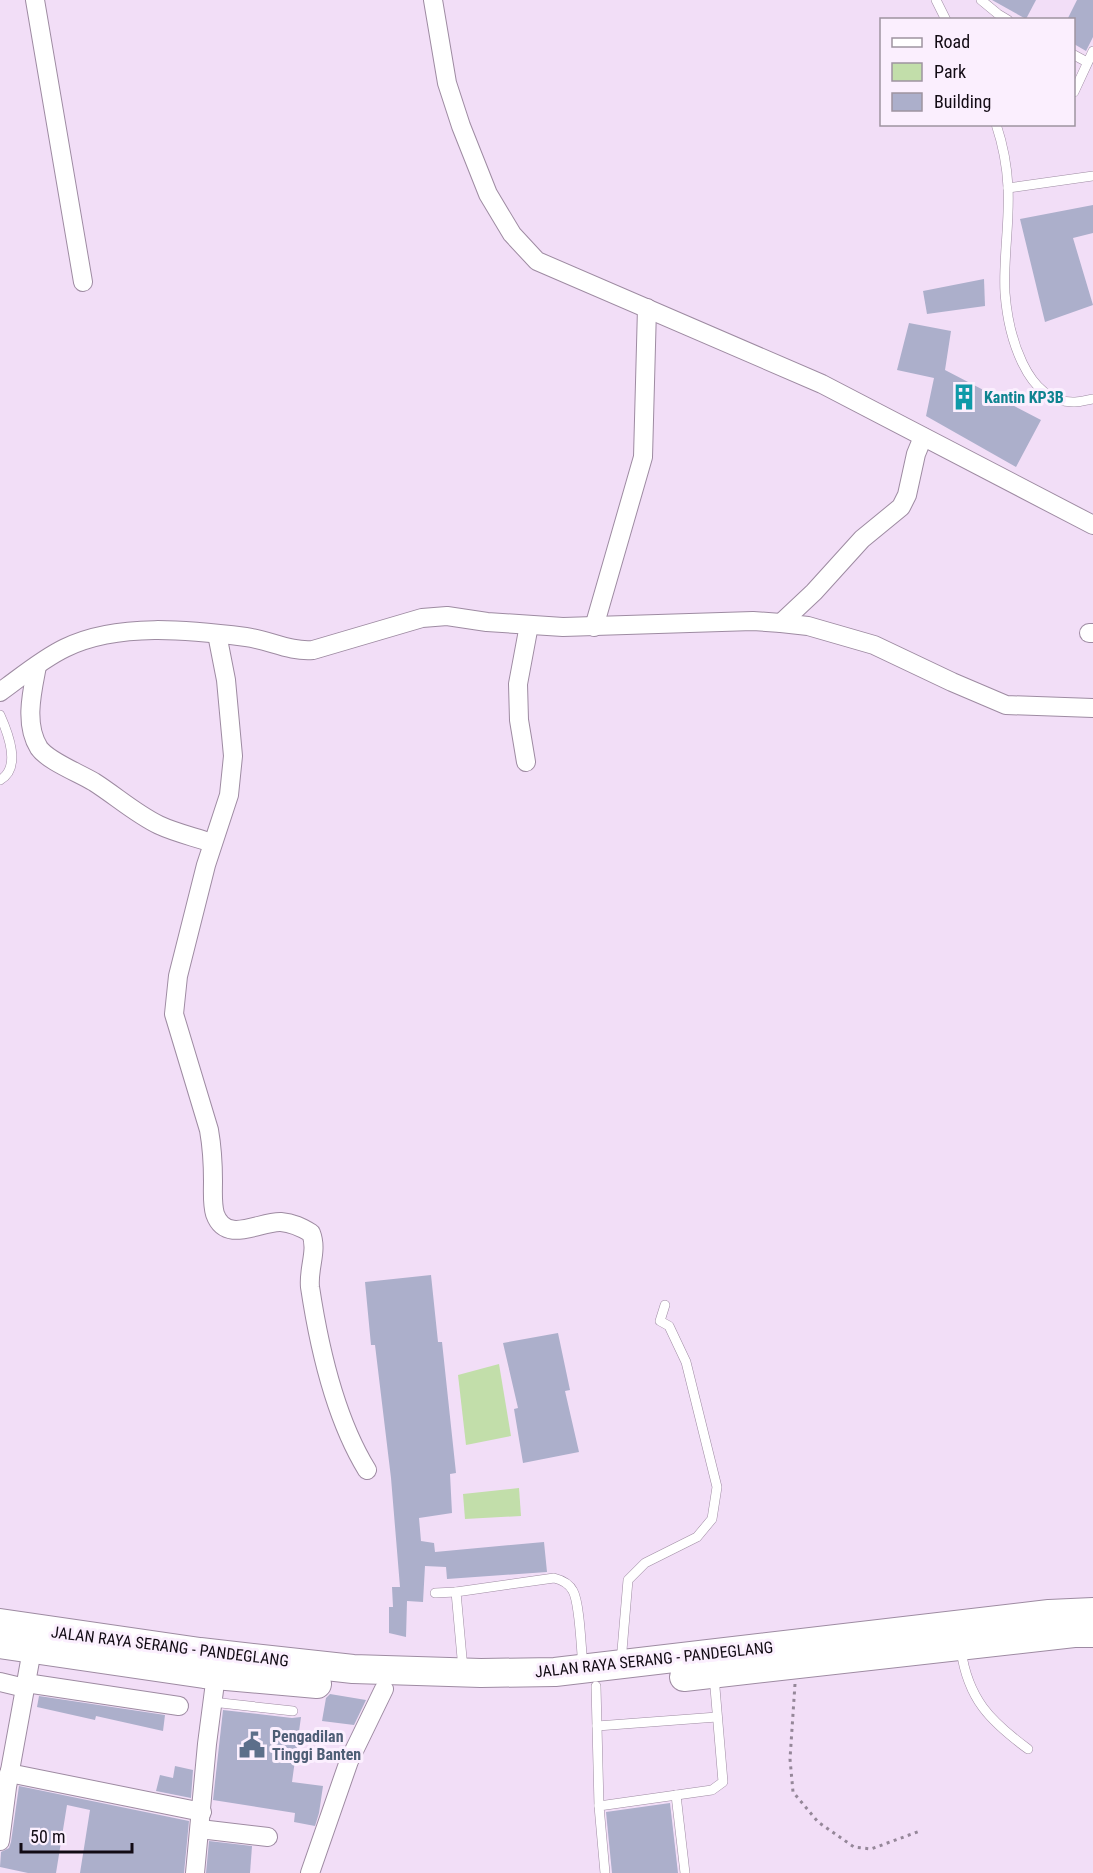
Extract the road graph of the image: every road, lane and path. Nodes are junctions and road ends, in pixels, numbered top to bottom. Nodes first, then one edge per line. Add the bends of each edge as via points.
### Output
1 (35, 0) edge
2 (433, 0) edge
3 (936, 0) edge
4 (981, 0) edge
5 (945, 18) edge
6 (1005, 18) edge
7 (1093, 51) edge
8 (1075, 56) edge
9 (1087, 62) junction
10 (1075, 90) edge
11 (997, 126) edge
12 (1093, 176) edge
13 (1008, 189) junction
14 (83, 282) dead end
15 (647, 308) junction
16 (1093, 399) edge
17 (923, 437) junction
18 (1093, 525) edge
19 (781, 623) junction
20 (529, 625) junction
21 (594, 627) junction
22 (217, 634) junction
23 (37, 666) junction
24 (0, 692) edge
25 (1093, 708) edge
26 (0, 716) edge
27 (526, 762) dead end
28 (0, 780) edge
29 (212, 843) junction
30 (665, 1305) dead end
31 (367, 1470) dead end
32 (456, 1592) junction
33 (435, 1593) dead end
34 (1093, 1612) edge
35 (0, 1623) edge
36 (1093, 1633) edge
37 (34, 1639) junction
38 (0, 1644) edge
39 (961, 1646) junction
40 (621, 1664) junction
41 (713, 1664) junction
42 (797, 1664) junction
43 (464, 1672) junction
44 (205, 1675) junction
45 (352, 1678) junction
46 (580, 1678) junction
47 (0, 1682) edge
48 (25, 1685) junction
49 (384, 1689) junction
50 (179, 1706) dead end
51 (293, 1711) dead end
52 (717, 1717) junction
53 (597, 1726) junction
54 (1028, 1749) dead end
55 (5, 1782) edge
56 (676, 1795) junction
57 (599, 1806) junction
58 (201, 1821) junction
59 (920, 1831) dead end
60 (268, 1837) dead end
61 (0, 1841) edge
62 (195, 1873) edge
63 (310, 1873) edge
64 (604, 1873) edge
65 (685, 1873) edge

1 - 14 street
2 - 15 street via 447,83 461,126 488,194 512,234 537,261
3 - 5 lane
4 - 6 lane
7 - 9 lane
8 - 9 lane
9 - 10 lane
11 - 13 lane
12 - 13 lane
13 - 16 lane via 1005,293 1020,361 1035,385 1054,398 1074,402
15 - 17 street via 822,384
15 - 21 street via 643,457
17 - 18 street
17 - 19 street via 901,507 862,539
19 - 21 street
19 - 25 street via 808,626 874,645 1006,705
20 - 21 street
20 - 22 street via 447,616 422,618 305,651
20 - 27 street via 518,684
22 - 23 street via 170,629 119,633 78,642
22 - 29 street via 233,756 229,795
23 - 24 street
23 - 29 street via 30,712 39,748 144,817
26 - 28 lane via 9,740 11,762 9,772
29 - 31 street via 178,976 174,1014 209,1130 215,1213 229,1230 278,1221 311,1233 315,1244 310,1283 319,1340 344,1427
30 - 40 lane via 660,1321 669,1326 686,1362 717,1487 712,1519 697,1537 645,1563 628,1580
32 - 33 lane
32 - 43 lane
32 - 46 lane via 554,1578 566,1582 576,1597
34 - 41 highway, JALAN RAYA SERANG - PANDEGLANG via 1049,1614
35 - 37 highway, JALAN RAYA SERANG - PANDEGLANG
36 - 39 highway, JALAN RAYA SERANG - PANDEGLANG
37 - 38 highway, JALAN RAYA SERANG - PANDEGLANG
37 - 44 highway, JALAN RAYA SERANG - PANDEGLANG
37 - 48 street
39 - 42 highway, JALAN RAYA SERANG - PANDEGLANG
39 - 54 lane via 964,1672 983,1708 998,1727
40 - 41 highway, JALAN RAYA SERANG - PANDEGLANG
40 - 46 highway, JALAN RAYA SERANG - PANDEGLANG
41 - 42 highway, JALAN RAYA SERANG - PANDEGLANG
41 - 46 highway, JALAN RAYA SERANG - PANDEGLANG
41 - 52 lane
42 - 59 path via 790,1759 793,1792 818,1822 854,1846 871,1849
43 - 45 highway, JALAN RAYA SERANG - PANDEGLANG
43 - 46 highway, JALAN RAYA SERANG - PANDEGLANG via 555,1672
44 - 45 highway, JALAN RAYA SERANG - PANDEGLANG
44 - 51 lane
44 - 58 street
45 - 49 highway, JALAN RAYA SERANG - PANDEGLANG
46 - 49 highway, JALAN RAYA SERANG - PANDEGLANG via 448,1690
46 - 53 lane
47 - 48 street
48 - 50 street
48 - 55 street
49 - 63 street via 349,1761
52 - 53 lane
52 - 56 lane via 723,1782 712,1790
53 - 57 lane
55 - 58 street
55 - 61 street
56 - 57 lane
56 - 65 lane
57 - 64 lane
58 - 60 street
58 - 62 street

